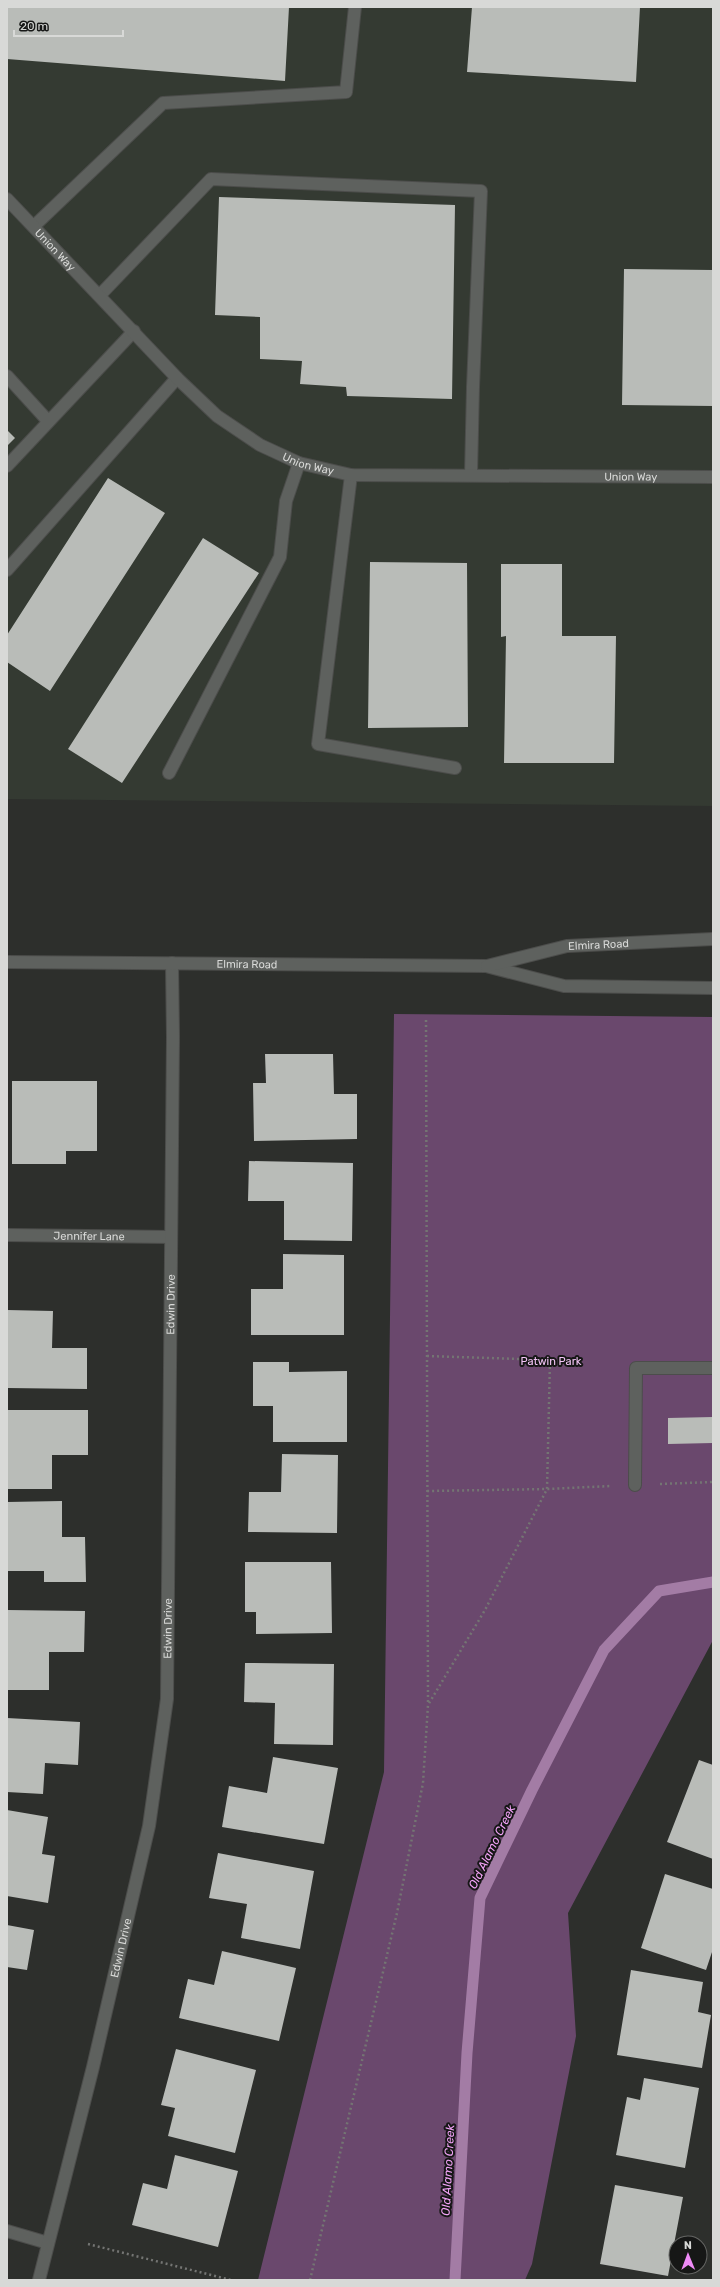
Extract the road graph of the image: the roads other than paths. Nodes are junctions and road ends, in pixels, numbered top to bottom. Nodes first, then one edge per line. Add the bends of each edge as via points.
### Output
1 (355, 7) edge
2 (7, 200) edge
3 (34, 226) junction
4 (100, 295) junction
5 (134, 331) junction
6 (7, 376) edge
7 (177, 378) junction
8 (48, 421) junction
9 (299, 463) junction
10 (7, 466) edge
11 (351, 475) junction
12 (471, 476) junction
13 (713, 478) edge
14 (7, 570) edge
15 (455, 768) dead end
16 (169, 773) dead end
17 (713, 939) edge
18 (7, 962) edge
19 (172, 963) junction
20 (486, 966) junction
21 (713, 988) edge
22 (7, 1235) edge
23 (171, 1238) junction
24 (713, 1368) edge
25 (635, 1485) road end
26 (7, 2232) edge
27 (48, 2242) junction
28 (39, 2280) edge

1 - 3 street via 346,92 163,103
2 - 3 street, Union Way
3 - 4 street, Union Way
4 - 5 street, Union Way
4 - 12 street via 211,179 481,191
5 - 7 street, Union Way
5 - 8 street
6 - 8 street
7 - 9 street, Union Way via 224,420 260,445
7 - 14 street
8 - 10 street
9 - 11 street, Union Way
9 - 16 street via 286,501 280,557
11 - 12 street, Union Way
11 - 15 street via 318,744
12 - 13 street, Union Way
17 - 20 street, Elmira Road via 566,946
18 - 19 street, Elmira Road
19 - 20 street, Elmira Road
19 - 23 street, Edwin Drive
20 - 21 street, Elmira Road via 564,986
22 - 23 street, Jennifer Lane
23 - 27 street, Edwin Drive via 167,1699 149,1826 93,2067
24 - 25 street via 636,1368
26 - 27 street
27 - 28 street, Edwin Drive

